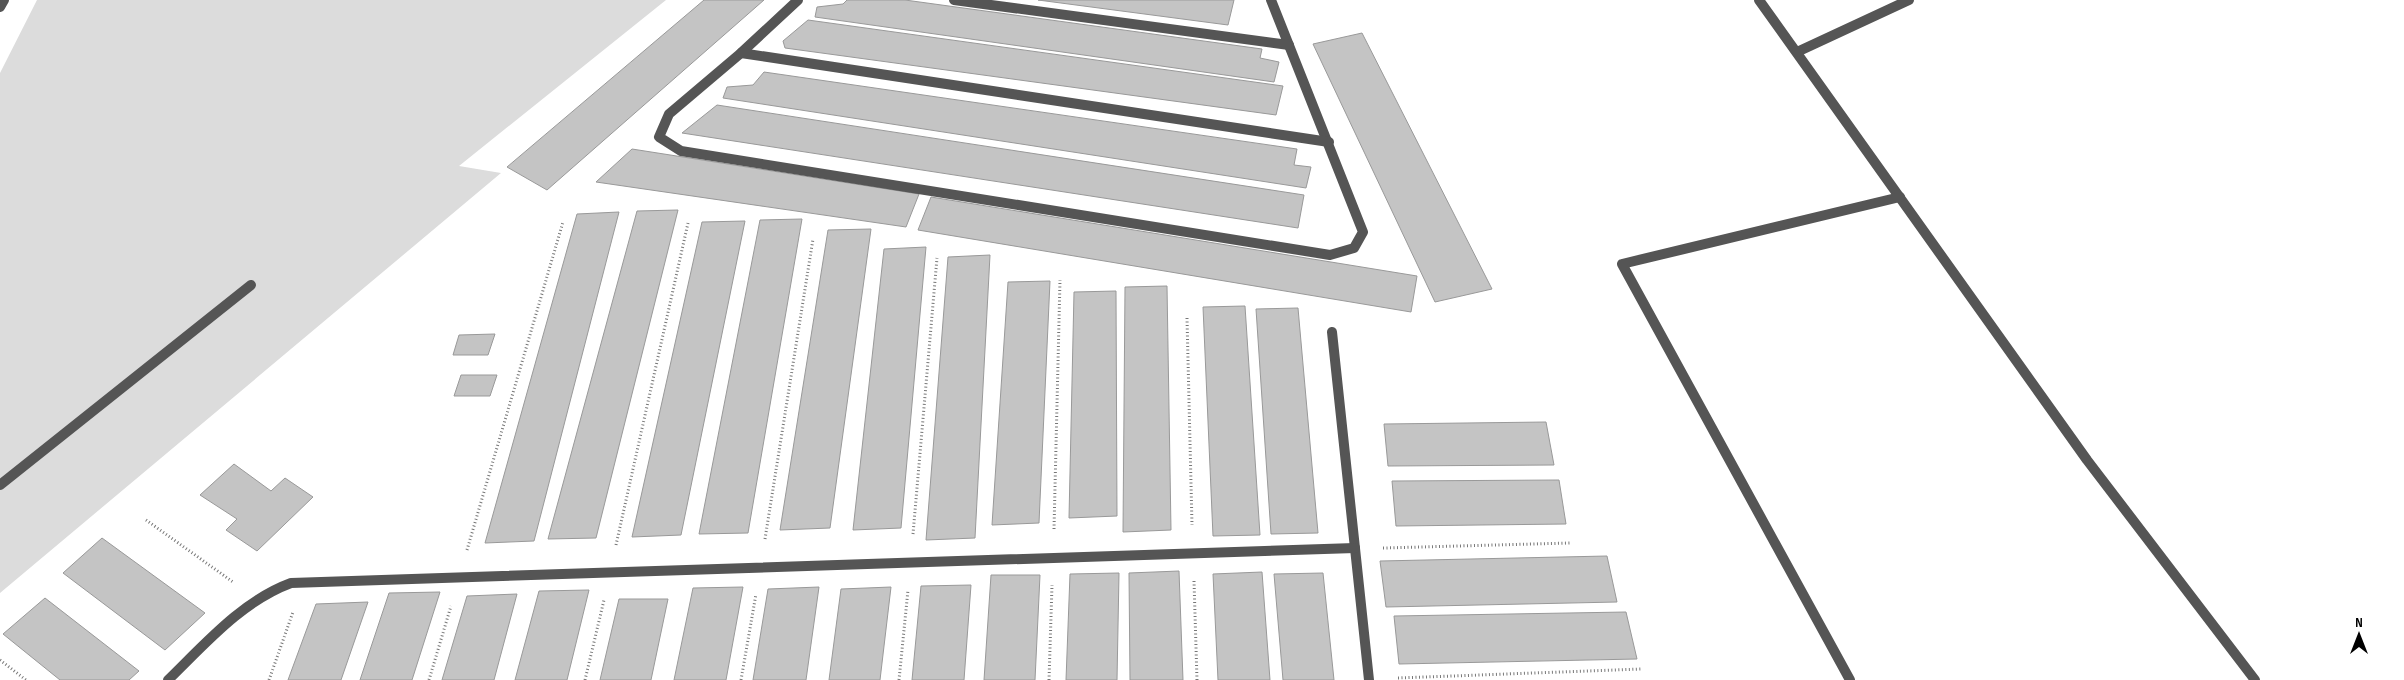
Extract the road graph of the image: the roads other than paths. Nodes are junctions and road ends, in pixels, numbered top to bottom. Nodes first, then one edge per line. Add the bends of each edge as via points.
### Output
1 (4, 0) edge
2 (798, 0) edge
3 (954, 0) edge
4 (1271, 0) edge
5 (1760, 0) edge
6 (1909, 0) edge
7 (0, 7) edge
8 (1290, 45) junction
9 (1796, 52) junction
10 (741, 53) junction
11 (1330, 142) junction
12 (1900, 197) junction
13 (251, 285) dead end
14 (1332, 332) dead end
15 (0, 485) edge
16 (1355, 548) junction
17 (1369, 679) edge
18 (168, 680) edge
19 (1850, 680) edge
20 (2255, 680) edge

1 - 7 street
2 - 10 street
3 - 8 street
4 - 8 street
5 - 9 street
6 - 9 street
8 - 11 street
9 - 12 street
10 - 11 street
10 - 11 street via 669,114 659,137 681,151 1330,255 1354,248 1363,232
12 - 19 street via 1622,264
12 - 20 street via 2087,460
13 - 15 street
14 - 16 street
16 - 17 street
16 - 18 street via 304,582 278,586 256,600

